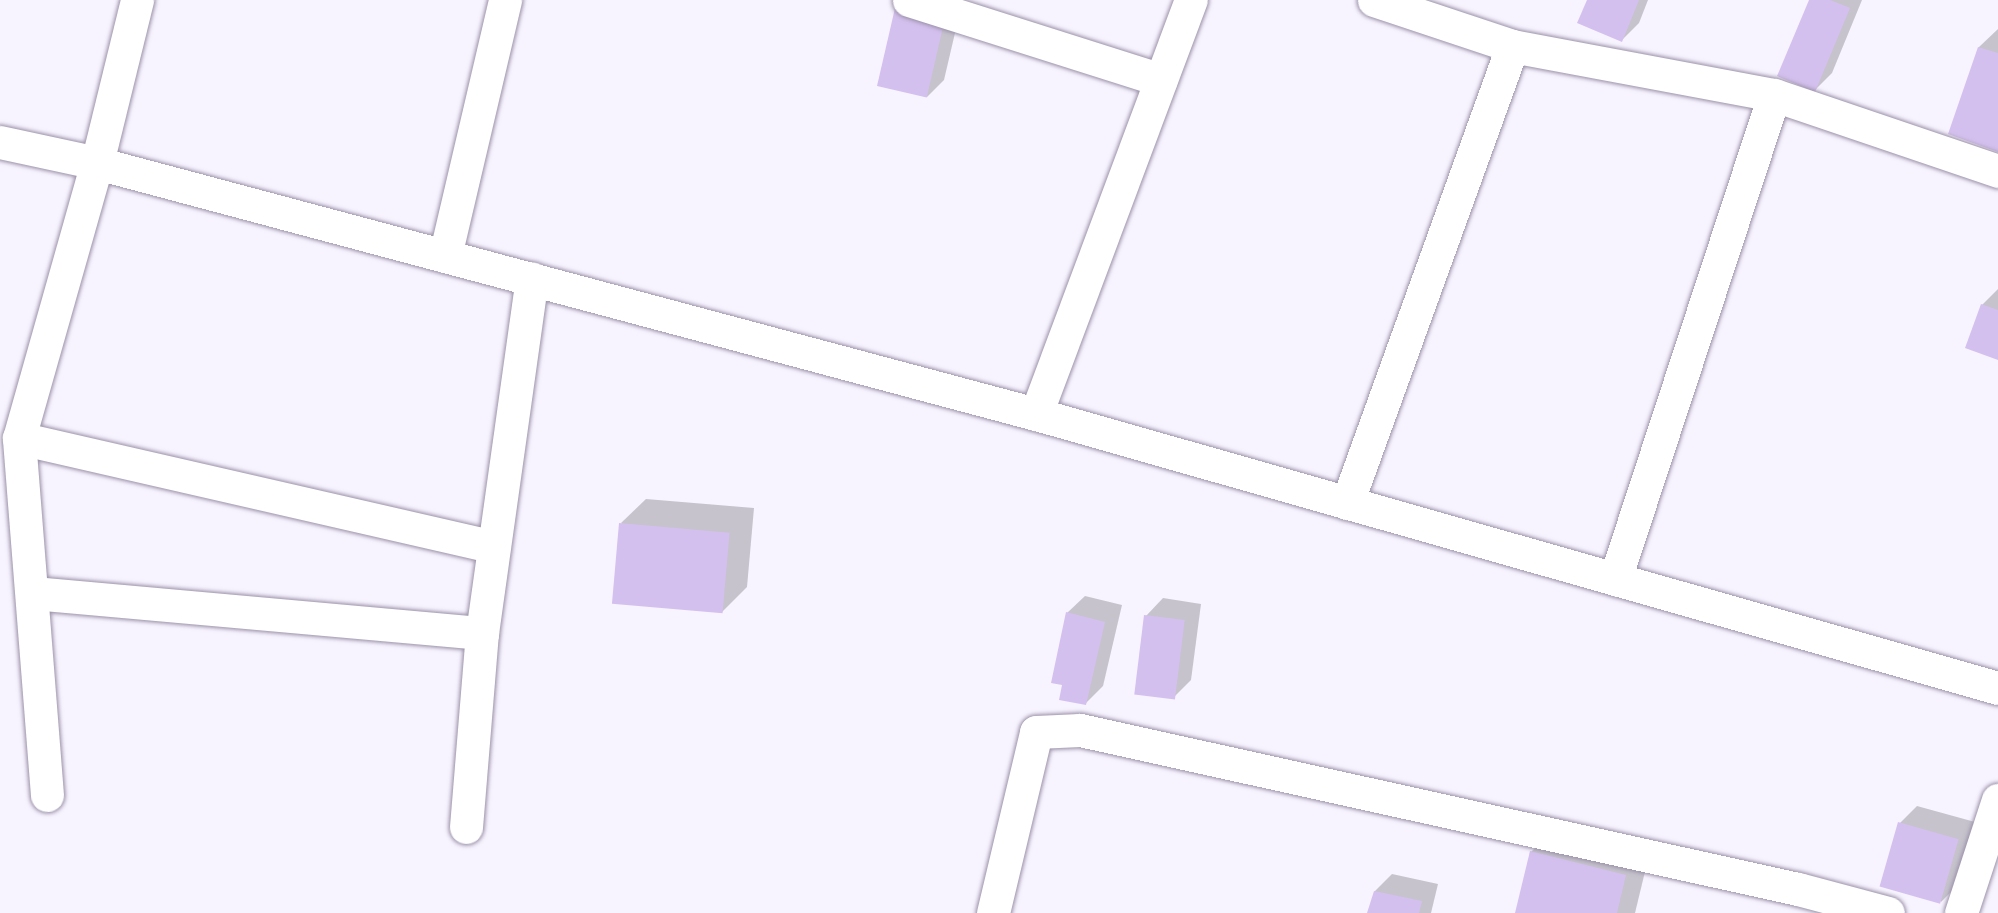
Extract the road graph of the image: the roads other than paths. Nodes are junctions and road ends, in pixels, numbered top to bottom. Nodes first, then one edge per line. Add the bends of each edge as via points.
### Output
1 (137, 0) edge
2 (505, 0) edge
3 (909, 0) edge
4 (1191, 0) edge
5 (1374, 0) edge
6 (973, 9) edge
7 (1512, 46) junction
8 (1161, 80) junction
9 (1774, 94) junction
10 (0, 142) edge
11 (96, 163) junction
12 (1998, 171) edge
13 (445, 256) junction
14 (532, 279) junction
15 (1036, 414) junction
16 (19, 438) junction
17 (1347, 502) junction
18 (494, 547) junction
19 (1615, 579) junction
20 (33, 593) junction
21 (482, 633) junction
22 (1998, 688) edge
23 (46, 795) dead end
24 (1998, 800) edge
25 (466, 826) dead end
26 (1794, 901) edge
27 (993, 913) edge
28 (1888, 913) edge
29 (1961, 913) edge

1 - 11 street
2 - 13 street
3 - 6 street
4 - 8 street
5 - 7 street
6 - 8 street
7 - 9 street
7 - 17 street
8 - 15 street
9 - 12 street
9 - 19 street
10 - 11 street
11 - 13 street
11 - 16 street
13 - 14 street
14 - 15 street
14 - 18 street
15 - 17 street
16 - 18 street
16 - 20 street
17 - 19 street
18 - 21 street
19 - 22 street
20 - 21 street
20 - 23 street
21 - 25 street
24 - 29 street
26 - 27 street via 1080,730 1036,732
26 - 28 street

